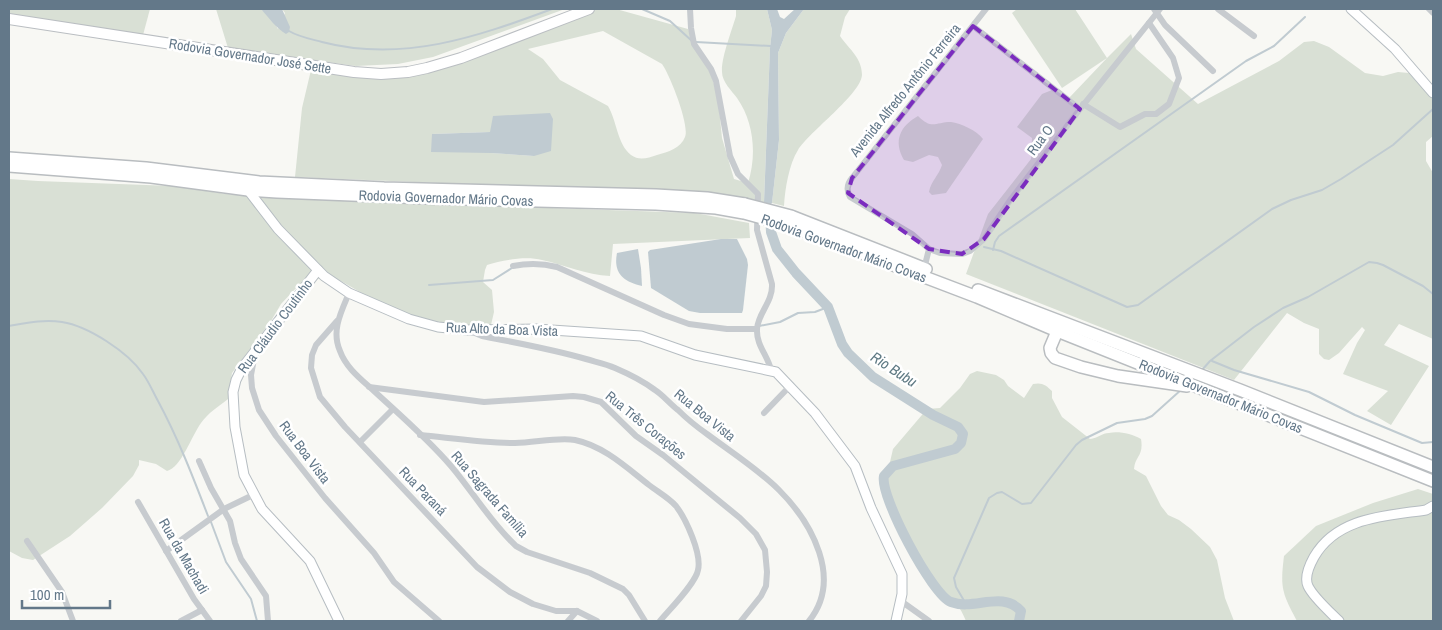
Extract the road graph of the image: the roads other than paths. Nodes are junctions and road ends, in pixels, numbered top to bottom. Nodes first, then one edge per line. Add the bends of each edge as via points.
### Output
1 (589, 9) edge
2 (690, 9) edge
3 (986, 9) edge
4 (1218, 9) edge
5 (1351, 9) edge
6 (1429, 9) edge
7 (1157, 10) edge
8 (1433, 13) edge
9 (9, 19) edge
10 (1149, 23) junction
11 (973, 26) junction
12 (1254, 36) dead end
13 (1213, 71) dead end
14 (1433, 94) edge
15 (1081, 107) junction
16 (9, 158) edge
17 (9, 166) edge
18 (847, 189) joint
19 (248, 190) junction
20 (744, 208) junction
21 (789, 221) junction
22 (929, 248) junction
23 (513, 266) dead end
24 (924, 269) junction
25 (318, 270) junction
26 (349, 293) junction
27 (338, 320) junction
28 (756, 329) junction
29 (468, 330) junction
30 (1057, 331) junction
31 (258, 346) junction
32 (1169, 363) junction
33 (771, 370) junction
34 (790, 386) junction
35 (1198, 386) junction
36 (369, 387) junction
37 (393, 409) junction
38 (764, 413) dead end
39 (420, 435) junction
40 (360, 442) junction
41 (1419, 460) junction
42 (199, 461) dead end
43 (1433, 462) edge
44 (1433, 467) edge
45 (1433, 481) edge
46 (253, 495) junction
47 (138, 502) dead end
48 (1433, 506) edge
49 (224, 509) junction
50 (28, 541) dead end
51 (166, 551) junction
52 (901, 601) junction
53 (202, 610) junction
54 (577, 611) junction
55 (72, 621) edge
56 (181, 621) edge
57 (210, 621) edge
58 (268, 621) edge
59 (339, 621) edge
60 (440, 621) edge
61 (568, 621) edge
62 (597, 621) edge
63 (645, 621) edge
64 (660, 621) edge
65 (741, 621) edge
66 (809, 621) edge
67 (896, 621) edge
68 (929, 621) edge
69 (1338, 621) edge

1 - 9 main road, Rodovia Governador José Sette via 460,58 408,72 381,74
2 - 28 street via 692,38 716,81 733,166 758,194 757,230 772,290
3 - 11 street, Avenida Alfredo Antônio Ferreira
4 - 12 street
5 - 14 street via 1395,49
6 - 8 street
7 - 10 street, Rua O
7 - 13 street via 1165,25
10 - 15 street, Rua O
10 - 15 street via 1174,58 1179,78 1169,104 1156,114 1144,114 1120,127
11 - 15 street
11 - 18 street, Avenida Alfredo Antônio Ferreira via 852,178
15 - 22 street, Rua O via 984,239 962,254 940,253
16 - 20 highway, Rodovia Governador Mário Covas via 109,164 260,182 707,198
17 - 19 highway, Rodovia Governador Mário Covas via 151,177
18 - 22 street, Rua O via 852,199 912,234
19 - 20 highway, Rodovia Governador Mário Covas
19 - 25 street, Rua Alto da Boa Vista via 278,230
20 - 21 highway, Rodovia Governador Mário Covas, bridge
21 - 24 highway, Rodovia Governador Mário Covas
21 - 30 highway, Rodovia Governador Mário Covas
22 - 24 street
23 - 28 street via 531,262 557,267 689,324 727,330
24 - 32 highway, Rodovia Governador Mário Covas
25 - 26 street, Rua Alto da Boa Vista
25 - 31 street, Rua Cláudio Coutinho
26 - 27 street, Rua Sagrada Família
26 - 29 street, Rua Alto da Boa Vista via 409,319 438,327
27 - 36 street, Rua Sagrada Família via 340,353
27 - 40 street, Rua Paraná via 316,345 310,368 320,397
28 - 33 street via 759,345
29 - 33 street, Rua Alto da Boa Vista via 537,329 641,336 694,355
29 - 66 street, Rua Boa Vista via 596,362 636,378 657,391 694,424 778,488 807,526 822,560 822,598
30 - 32 highway via 1064,327 1153,362
30 - 35 highway, Rodovia Governador Mário Covas
30 - 35 highway via 1050,351 1055,358 1137,380
31 - 46 street, Rua Cláudio Coutinho via 242,368 233,392 241,466
31 - 60 street, Rua Boa Vista via 252,362 252,388 259,410 276,436 374,553 394,582
32 - 41 highway, Rodovia Governador Mário Covas
33 - 34 street
34 - 38 street
34 - 52 street via 855,466 900,567 903,581
35 - 45 highway, Rodovia Governador Mário Covas
36 - 37 street, Rua Sagrada Família
36 - 65 street, Rua Três Corações via 484,402 573,396 601,402 636,436 740,518 763,543 767,562 766,586
37 - 39 street, Rua Sagrada Família
37 - 40 street
39 - 63 street, Rua Sagrada Família via 450,465 516,546 619,587 629,595
39 - 64 street, Rua Sagrada Família via 513,443 562,439 581,442 610,455 672,502 693,540 699,568 695,578
40 - 54 street, Rua Paraná via 477,567 496,582 540,606 556,611
41 - 43 highway
41 - 44 highway, Rodovia Governador Mário Covas
42 - 49 street
46 - 49 street
46 - 59 street, Rua Cláudio Coutinho via 271,521 310,561
47 - 51 street, Rua da Machadi
48 - 69 street via 1426,510 1360,521 1336,533 1320,547 1310,563 1306,579 1309,588
49 - 51 street
49 - 58 street via 238,552 266,596
50 - 55 street via 62,592
51 - 53 street, Rua da Machadi
52 - 67 street
52 - 68 street
53 - 56 street
53 - 57 street, Rua da Machadi
54 - 61 street
54 - 62 street, Rua Paraná

